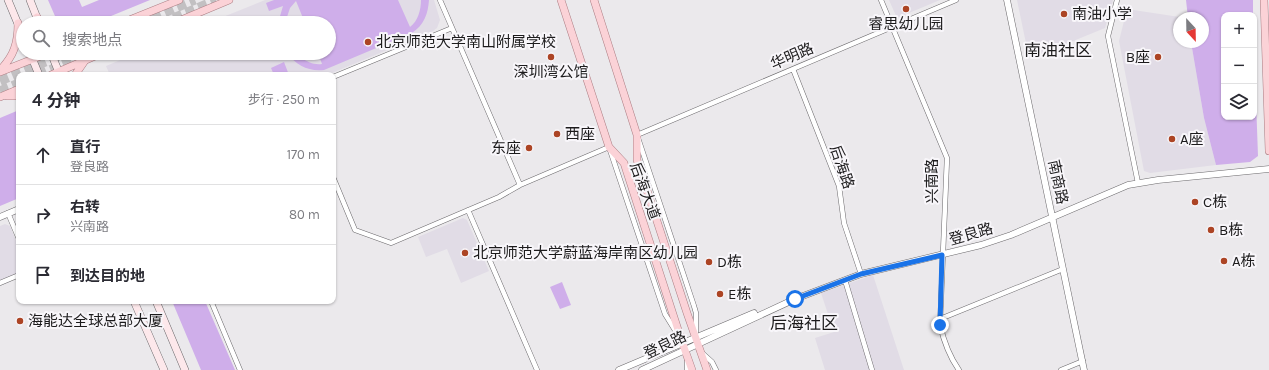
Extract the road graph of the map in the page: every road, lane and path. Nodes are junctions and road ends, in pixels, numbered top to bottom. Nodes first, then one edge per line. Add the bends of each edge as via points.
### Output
1 (8, 0) edge
2 (30, 0) edge
3 (179, 0) edge
4 (230, 0) edge
5 (440, 0) edge
6 (561, 0) edge
7 (594, 0) edge
8 (881, 0) edge
9 (956, 0) edge
10 (1007, 0) edge
11 (1117, 0) edge
12 (1264, 0) edge
13 (37, 16) edge
14 (139, 16) edge
15 (191, 16) edge
16 (16, 18) edge
17 (892, 27) junction
18 (452, 28) junction
19 (16, 46) edge
20 (23, 60) edge
21 (33, 60) edge
22 (53, 60) edge
23 (87, 60) joint
24 (793, 69) junction
25 (0, 71) edge
26 (38, 72) edge
27 (56, 72) edge
28 (61, 72) edge
29 (77, 72) edge
30 (336, 75) edge
31 (16, 90) edge
32 (1, 96) edge
33 (16, 96) edge
34 (637, 135) junction
35 (609, 147) junction
36 (1269, 151) edge
37 (1269, 169) edge
38 (1138, 183) junction
39 (336, 184) edge
40 (520, 185) junction
41 (16, 210) edge
42 (468, 210) junction
43 (8, 214) junction
44 (0, 217) edge
45 (1052, 218) junction
46 (16, 232) edge
47 (942, 255) junction
48 (1063, 269) junction
49 (861, 274) junction
50 (16, 276) edge
51 (845, 280) junction
52 (0, 283) edge
53 (135, 304) edge
54 (157, 304) edge
55 (211, 304) edge
56 (940, 319) junction
57 (696, 341) junction
58 (683, 344) junction
59 (700, 352) junction
60 (688, 358) junction
61 (1083, 361) junction
62 (164, 370) edge
63 (185, 370) edge
64 (240, 370) edge
65 (537, 370) edge
66 (619, 370) edge
67 (642, 370) edge
68 (687, 370) edge
69 (692, 370) edge
70 (707, 370) edge
71 (716, 370) edge
72 (872, 370) edge
73 (959, 370) edge
74 (1061, 370) edge
75 (1084, 370) edge

1 - 16 main road
2 - 13 main road
3 - 14 main road
4 - 15 main road
5 - 18 street
6 - 35 main road, 后海大道
7 - 34 main road, 后海大道
8 - 17 street, 兴南路
9 - 17 street, 华明路
10 - 45 street, 南商路
11 - 38 street via 1108,36
12 - 36 main road
17 - 24 street, 华明路
17 - 47 street, 兴南路 via 947,158
18 - 30 street
18 - 40 street
19 - 25 main road via 11,58
20 - 25 main road
21 - 26 main road
22 - 27 main road
23 - 28 main road
23 - 29 main road
24 - 34 street, 华明路
24 - 49 street, 后海路 via 839,186 844,223
31 - 32 main road
32 - 33 main road
34 - 57 main road, 后海大道 via 637,160
35 - 40 street
35 - 58 main road, 后海大道 via 624,163
37 - 38 street, 登良路
38 - 45 street, 登良路
39 - 42 street via 355,230 391,243
40 - 42 street
41 - 43 street
42 - 65 street
43 - 44 street
43 - 46 street
45 - 47 street, 登良路 via 1011,235
45 - 48 street, 南商路
47 - 49 street, 登良路
47 - 56 street, 兴南路
48 - 56 street
48 - 61 street, 南商路
49 - 51 street, 登良路
50 - 52 street
51 - 57 street, 登良路
51 - 72 street
53 - 62 main road
54 - 63 main road
55 - 64 street
56 - 73 street, 兴南路 via 946,348
57 - 58 street, 登良路
57 - 59 main road, 后海大道
58 - 60 main road, 后海大道
58 - 66 street
58 - 67 street, 登良路 via 667,360
59 - 70 main road, 后海大道
59 - 71 street via 712,362
60 - 68 street
60 - 69 main road, 后海大道
61 - 74 street
61 - 75 street, 南商路

